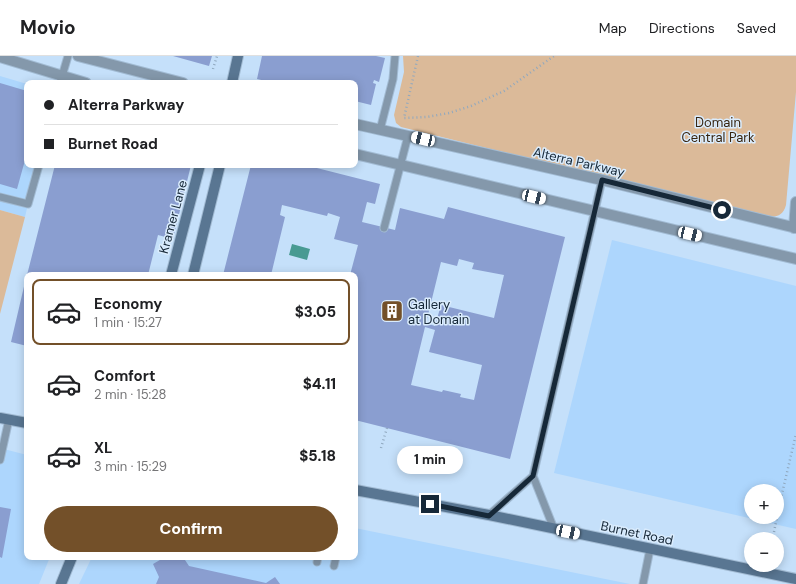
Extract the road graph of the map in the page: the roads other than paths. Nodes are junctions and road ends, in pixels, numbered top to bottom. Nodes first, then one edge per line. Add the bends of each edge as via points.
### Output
1 (68, 56) edge
2 (78, 56) edge
3 (238, 56) edge
4 (395, 56) edge
5 (0, 57) edge
6 (61, 79) edge
7 (171, 80) edge
8 (233, 80) edge
9 (358, 125) edge
10 (380, 130) junction
11 (408, 136) junction
12 (358, 155) edge
13 (400, 165) junction
14 (37, 168) edge
15 (199, 168) edge
16 (219, 168) edge
17 (602, 180) junction
18 (0, 197) edge
19 (796, 202) edge
20 (594, 211) junction
21 (384, 228) dead end
22 (795, 228) edge
23 (796, 259) edge
24 (172, 272) edge
25 (194, 272) edge
26 (4, 418) edge
27 (24, 422) edge
28 (0, 460) edge
29 (533, 476) junction
30 (358, 491) edge
31 (489, 516) junction
32 (554, 529) junction
33 (650, 549) junction
34 (71, 560) edge
35 (335, 560) edge
36 (334, 566) dead end
37 (796, 579) edge
38 (60, 584) edge
39 (643, 584) edge

1 - 6 lane
2 - 7 street
3 - 8 main road
4 - 10 lane via 393,79
5 - 6 street
9 - 10 street, Alterra Parkway
10 - 11 street, Alterra Parkway
11 - 13 lane
11 - 17 street, Alterra Parkway
12 - 13 street
13 - 20 street
13 - 21 lane
14 - 18 lane via 28,204
15 - 24 main road, Kramer Lane
16 - 25 main road
17 - 20 lane
17 - 22 street, Alterra Parkway
19 - 22 street
20 - 23 street
20 - 29 lane
26 - 27 main road
26 - 28 lane
29 - 31 lane
29 - 32 lane
30 - 31 main road, Burnet Road
31 - 32 main road, Burnet Road
32 - 33 main road, Burnet Road
33 - 37 main road, Burnet Road
33 - 39 lane
34 - 38 main road
35 - 36 lane

